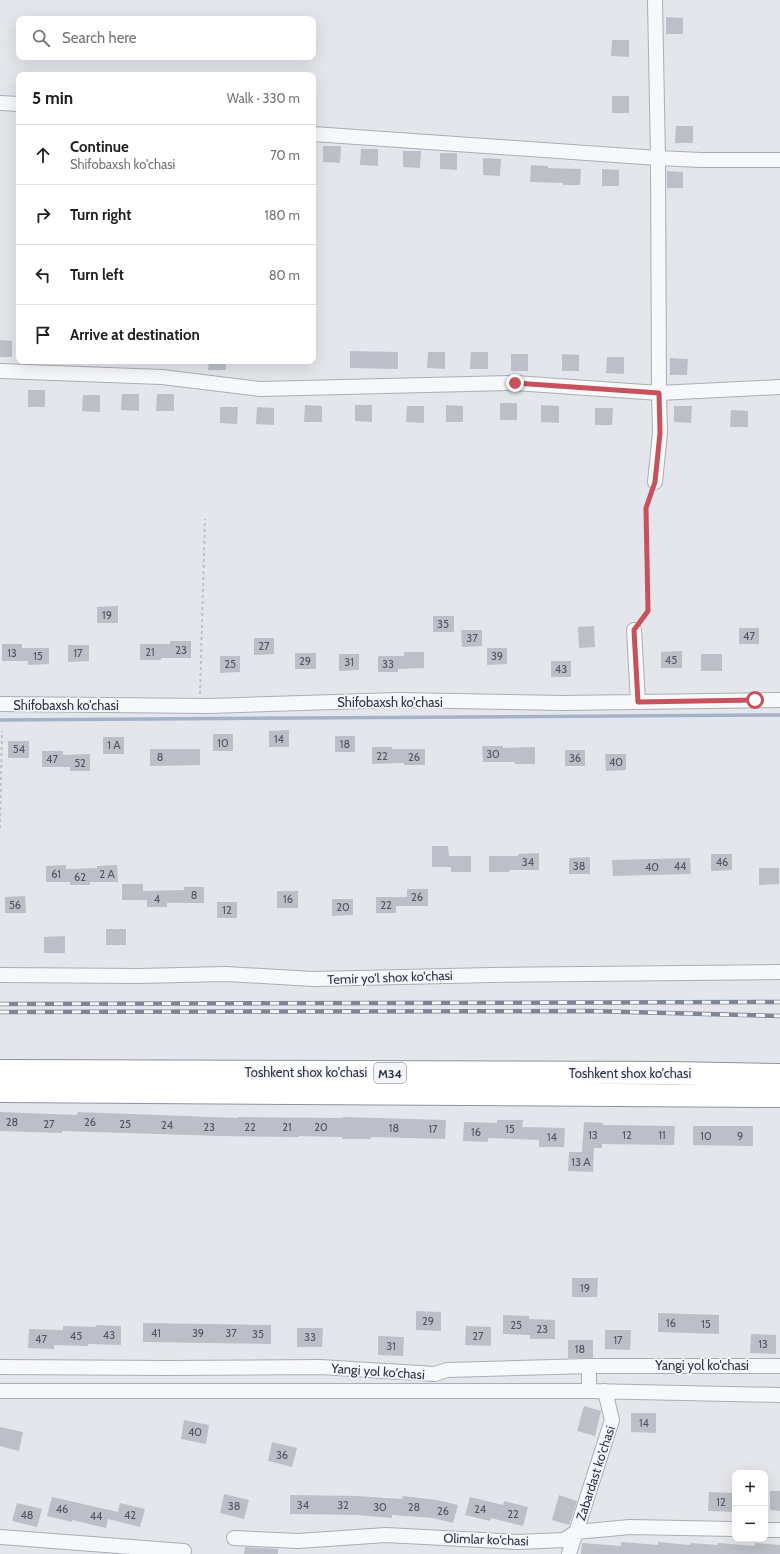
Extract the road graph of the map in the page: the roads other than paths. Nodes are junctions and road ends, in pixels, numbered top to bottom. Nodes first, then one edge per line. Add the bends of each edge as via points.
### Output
1 (655, 0) edge
2 (0, 103) edge
3 (16, 104) edge
4 (316, 134) edge
5 (658, 158) junction
6 (780, 160) edge
7 (0, 371) edge
8 (780, 387) edge
9 (659, 393) junction
10 (655, 482) road end
11 (634, 630) road end
12 (780, 700) edge
13 (638, 702) junction
14 (0, 704) edge
15 (780, 972) edge
16 (0, 975) edge
17 (0, 1071) edge
18 (780, 1075) edge
19 (0, 1091) edge
20 (780, 1096) edge
21 (589, 1366) junction
22 (780, 1366) edge
23 (0, 1367) edge
24 (0, 1391) edge
25 (589, 1391) junction
26 (605, 1391) junction
27 (780, 1394) edge
28 (732, 1529) edge
29 (768, 1530) edge
30 (780, 1530) edge
31 (576, 1532) junction
32 (0, 1537) edge
33 (234, 1538) dead end
34 (184, 1551) dead end
35 (569, 1554) edge

1 - 5 street
2 - 3 street
4 - 5 street
5 - 6 street
5 - 9 street
7 - 9 street via 162,377 260,389 515,383
8 - 9 street
9 - 10 street via 660,433
11 - 13 street
12 - 13 street, Shifobaxsh ko'chasi
13 - 14 street, Shifobaxsh ko'chasi via 399,700 200,706
15 - 16 street, Temir yo'l shox ko'chasi via 492,974 313,979 226,974
17 - 18 highway, Toshkent shox ko'chasi / M34
19 - 20 highway, Toshkent shox ko'chasi / M34
21 - 22 street, Yangi yol ko'chasi
21 - 23 street, Yangi yol ko'chasi via 447,1370 435,1374 320,1367
21 - 25 street
24 - 25 street
25 - 26 street
26 - 27 street
26 - 31 street, Zabardast ko'chasi via 612,1420
28 - 31 street, Olimlar ko'chasi via 630,1526
29 - 30 street
31 - 33 street, Olimlar ko'chasi via 564,1540 518,1542 386,1535 298,1541
31 - 35 street, Zabardast ko'chasi
32 - 34 street

